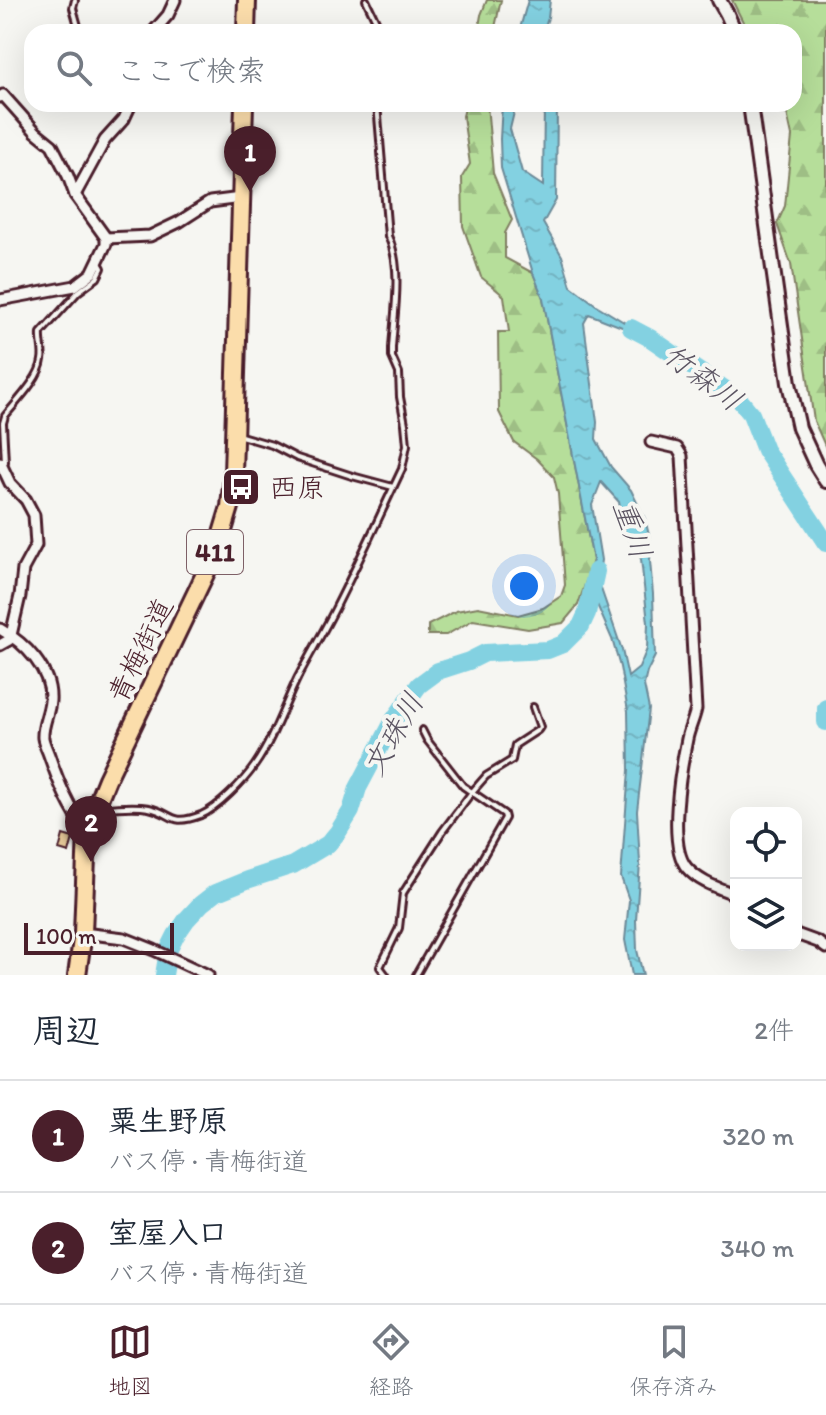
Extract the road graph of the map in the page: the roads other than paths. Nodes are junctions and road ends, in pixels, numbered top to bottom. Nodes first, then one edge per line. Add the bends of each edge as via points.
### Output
1 (75, 0) edge
2 (175, 0) edge
3 (247, 0) edge
4 (366, 0) edge
5 (719, 0) edge
6 (77, 24) edge
7 (160, 24) edge
8 (246, 24) edge
9 (375, 24) edge
10 (731, 24) edge
11 (0, 97) edge
12 (127, 112) edge
13 (244, 112) edge
14 (378, 112) edge
15 (751, 112) edge
16 (75, 195) junction
17 (241, 198) junction
18 (106, 238) junction
19 (98, 261) junction
20 (0, 300) edge
21 (234, 434) junction
22 (651, 442) dead end
23 (1, 463) edge
24 (826, 481) edge
25 (393, 487) junction
26 (0, 629) edge
27 (11, 635) junction
28 (0, 645) edge
29 (533, 707) dead end
30 (422, 730) dead end
31 (472, 792) junction
32 (94, 810) junction
33 (87, 832) junction
34 (730, 892) edge
35 (83, 933) junction
36 (802, 936) edge
37 (826, 948) edge
38 (204, 973) edge
39 (77, 975) edge
40 (386, 975) edge
41 (416, 975) edge

1 - 6 lane
2 - 7 street
3 - 8 highway
4 - 9 lane
5 - 10 main road
11 - 16 street via 52,145
12 - 16 street
13 - 17 highway, 青梅街道 / 411
14 - 25 lane via 395,262 392,357 399,373 407,445
15 - 24 main road via 789,383 799,428
16 - 18 street
17 - 18 street via 210,202 150,236
17 - 21 highway, 青梅街道 / 411
18 - 19 street
19 - 20 street via 75,286
19 - 23 lane via 102,268 97,278 41,333 41,368 5,416
21 - 25 lane
21 - 32 highway, 青梅街道 / 411 via 230,507 218,547
22 - 34 street via 677,448 682,456 686,511 696,709 682,774 677,846 685,867
23 - 27 street via 34,515 36,545 23,569
25 - 32 lane via 249,773 203,814 179,821 151,808
26 - 27 street
27 - 28 street
27 - 33 street via 37,661 49,683 44,741 68,803
29 - 31 lane via 538,730 515,745 512,760
30 - 31 lane
31 - 40 lane via 403,893 399,928 380,967
31 - 41 lane via 505,818
32 - 33 highway, 青梅街道 / 411
33 - 35 highway, 青梅街道 / 411
35 - 38 street via 124,938
35 - 39 highway, 青梅街道 / 411
36 - 37 street

